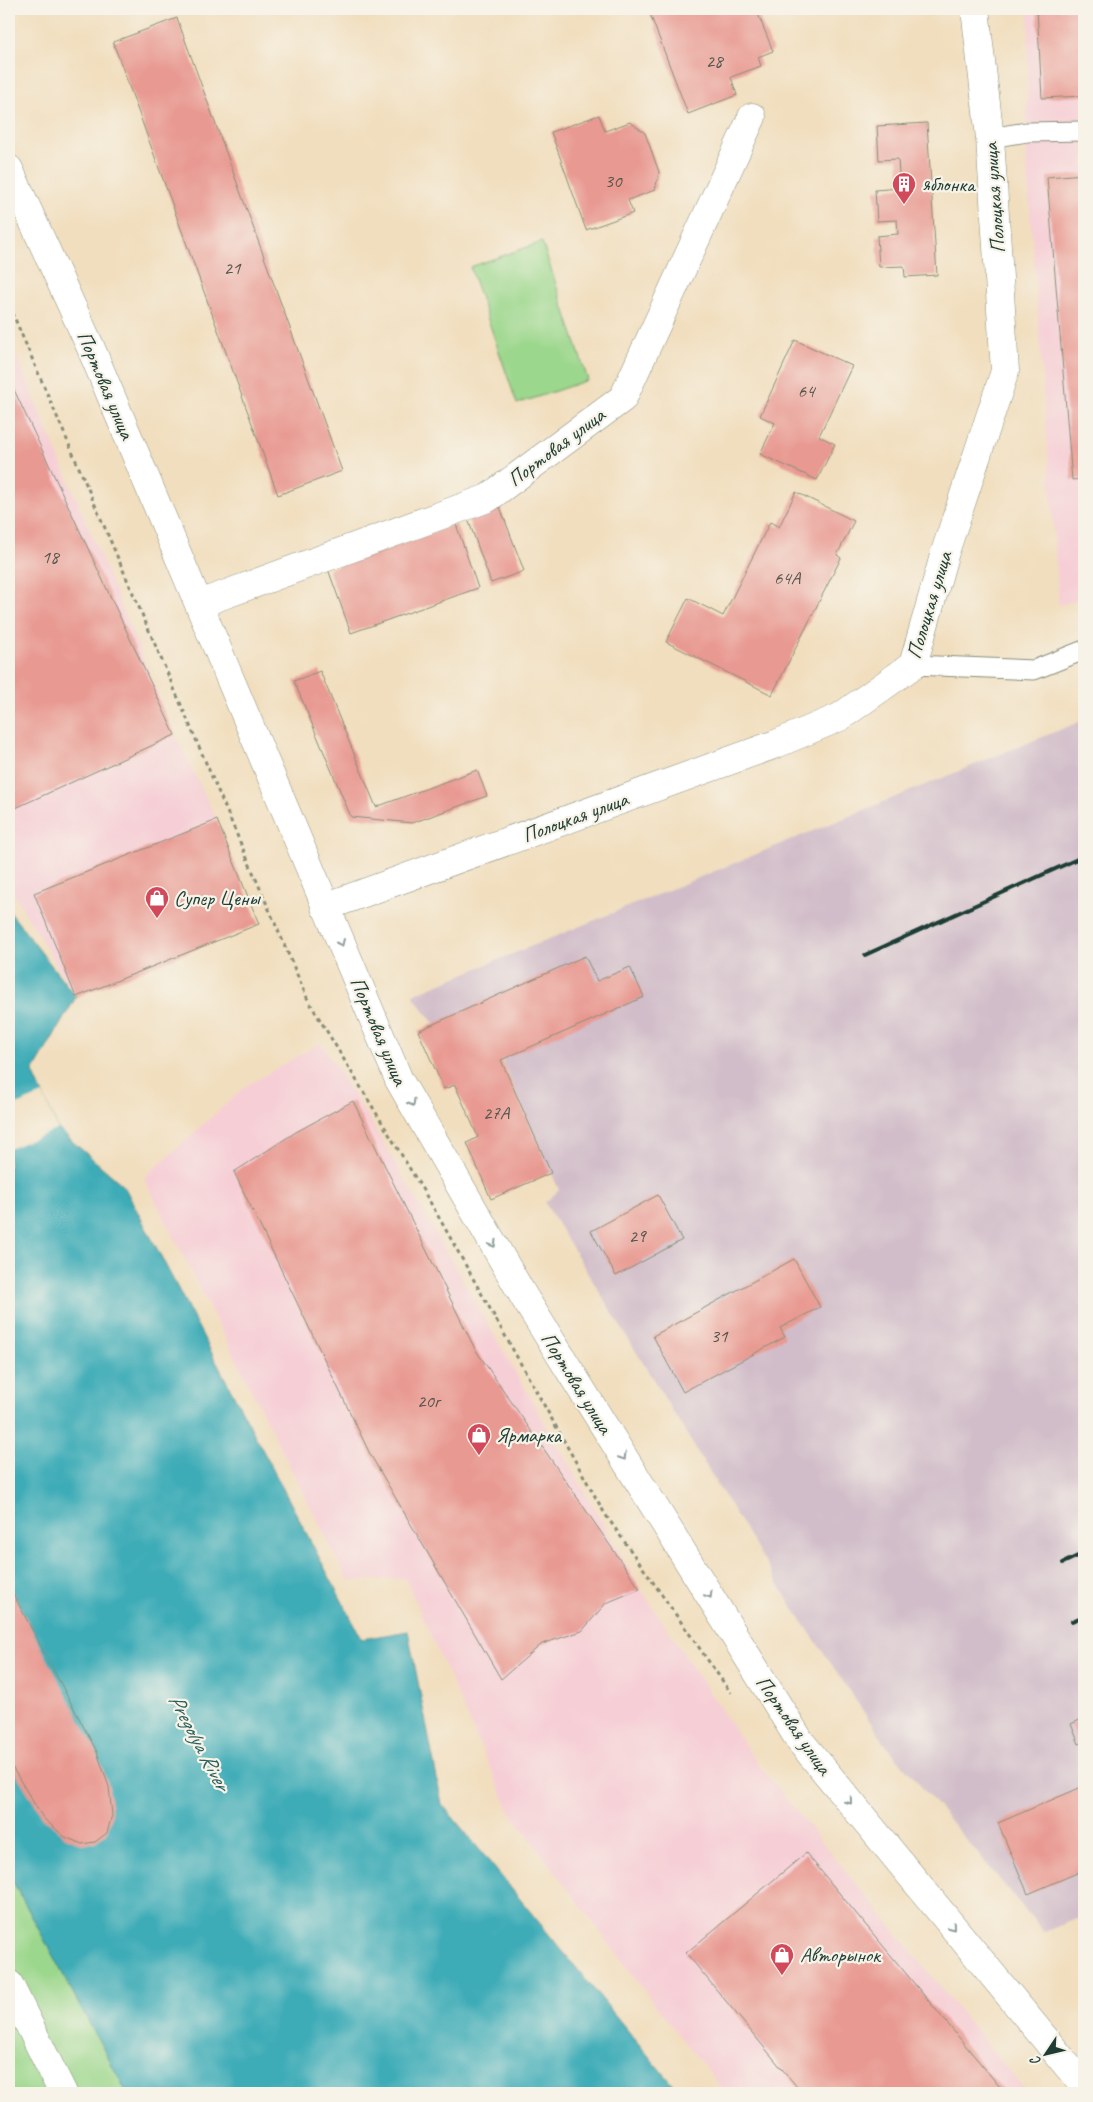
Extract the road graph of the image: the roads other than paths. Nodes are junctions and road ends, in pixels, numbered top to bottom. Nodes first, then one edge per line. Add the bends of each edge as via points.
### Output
1 (975, 9) edge
2 (752, 117) dead end
3 (1084, 131) edge
4 (990, 138) junction
5 (9, 169) edge
6 (17, 206) edge
7 (199, 604) junction
8 (1084, 650) edge
9 (913, 665) junction
10 (325, 907) junction
11 (9, 1984) edge
12 (1084, 2086) edge
13 (63, 2093) edge

1 - 4 street, Полоцкая улица
2 - 7 street, Портовая улица via 622,398 488,498
3 - 4 lane via 1026,132
4 - 9 street, Полоцкая улица via 1004,371 945,552
5 - 6 street, Портовая улица
6 - 7 street, Портовая улица via 90,346
7 - 10 street, Портовая улица
8 - 9 lane via 1034,670
9 - 10 street, Полоцкая улица via 840,717 785,740
10 -> 12 street, Портовая улица via 399,1080 524,1297 800,1741
11 - 13 street

